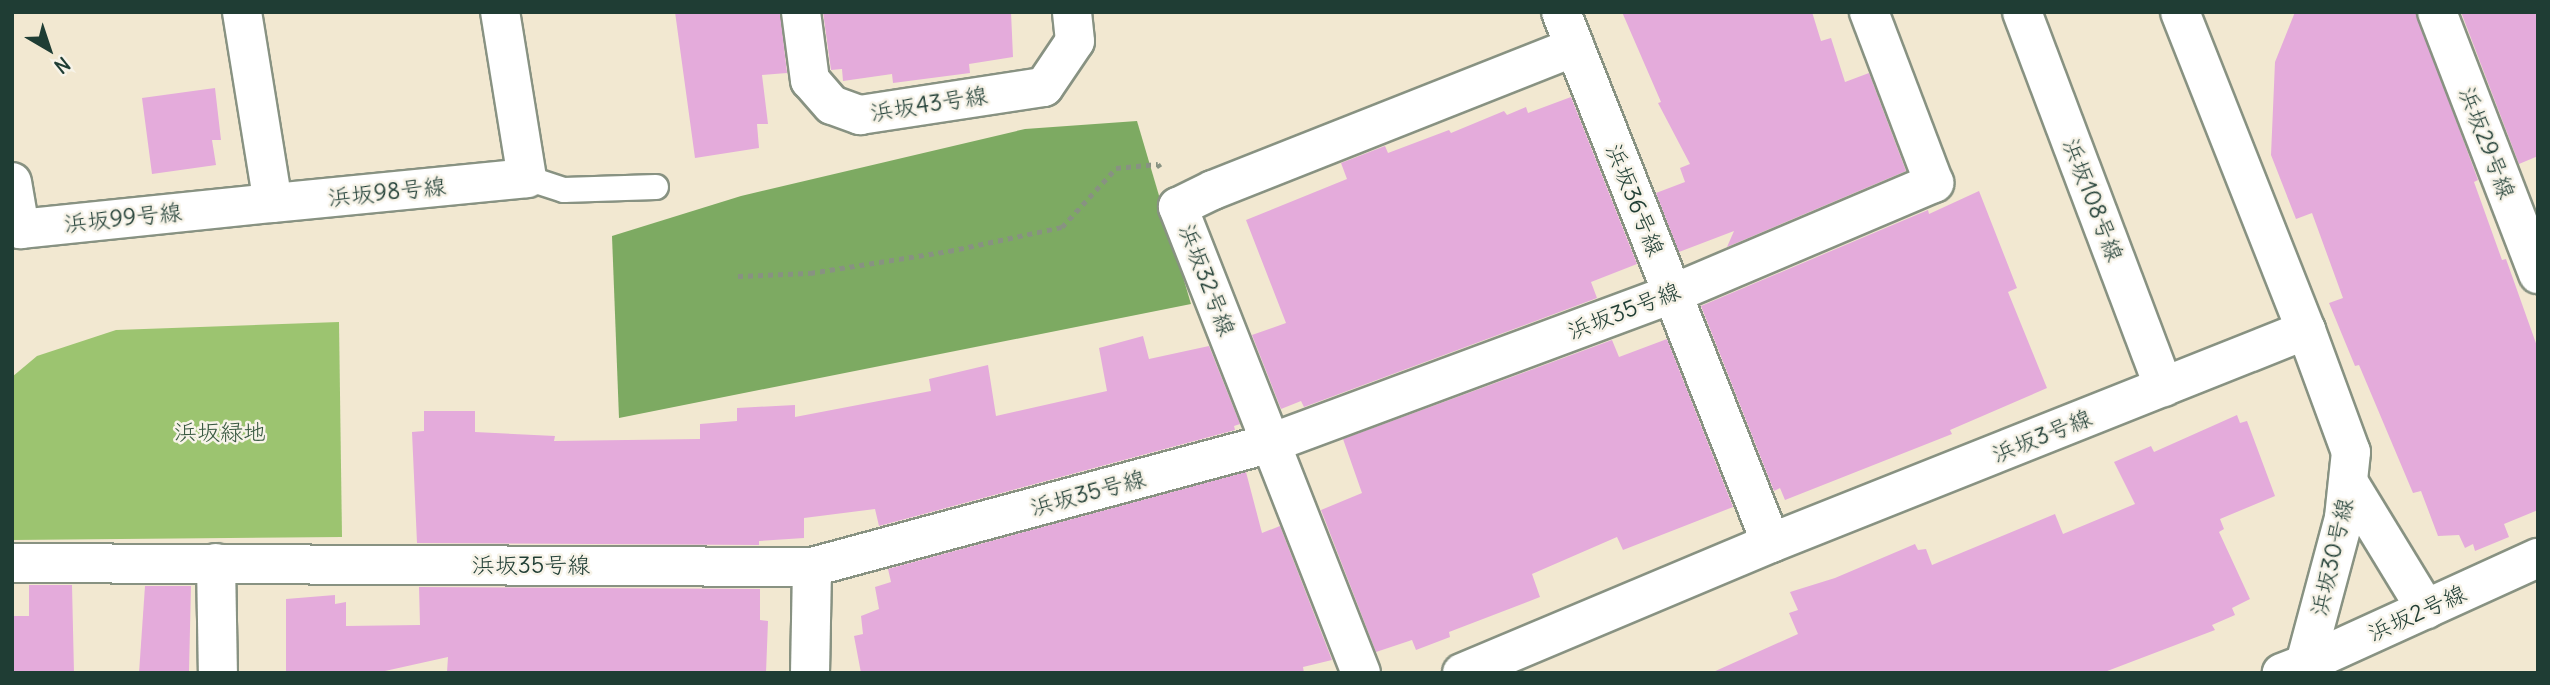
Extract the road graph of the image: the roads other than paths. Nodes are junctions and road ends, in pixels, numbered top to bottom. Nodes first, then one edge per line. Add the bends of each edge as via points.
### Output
1 (243, 12) edge
2 (500, 12) edge
3 (801, 12) edge
4 (1072, 12) edge
5 (1869, 12) edge
6 (2022, 12) edge
7 (2180, 12) edge
8 (2437, 12) edge
9 (1568, 29) edge
10 (527, 178) junction
11 (12, 182) edge
12 (656, 187) dead end
13 (273, 203) junction
14 (2538, 274) edge
15 (1672, 294) junction
16 (2306, 330) junction
17 (2164, 387) junction
18 (1271, 443) junction
19 (2349, 483) junction
20 (1770, 543) junction
21 (2538, 558) edge
22 (12, 563) edge
23 (216, 563) junction
24 (812, 567) junction
25 (2426, 609) junction
26 (2296, 670) edge
27 (218, 673) edge
28 (810, 673) edge
29 (1361, 673) edge
30 (1462, 673) edge

1 - 13 street
2 - 10 street
3 - 4 street, 浜坂43号線 via 810,80 832,105 860,115 1044,87 1075,41
5 - 15 street, 浜坂35号線 via 1934,183
6 - 17 street, 浜坂108号線
7 - 16 street
8 - 14 street, 浜坂29号線
9 - 15 street, 浜坂36号線
9 - 18 street, 浜坂32号線 via 1178,207
10 - 12 lane via 564,190
10 - 13 street, 浜坂98号線
11 - 13 street, 浜坂99号線 via 20,229
15 - 18 street, 浜坂35号線
15 - 20 street, 浜坂36号線
16 - 17 street, 浜坂3号線
16 - 19 street, 浜坂30号線 via 2351,452
17 - 20 street, 浜坂3号線
18 - 24 street, 浜坂35号線
18 - 29 street, 浜坂32号線
19 - 25 street
19 - 26 street, 浜坂30号線 via 2344,518
20 - 30 street, 浜坂3号線
21 - 25 street, 浜坂2号線
22 - 23 street, 浜坂35号線
23 - 24 street, 浜坂35号線
23 - 27 street
24 - 28 street
25 - 26 street, 浜坂2号線

